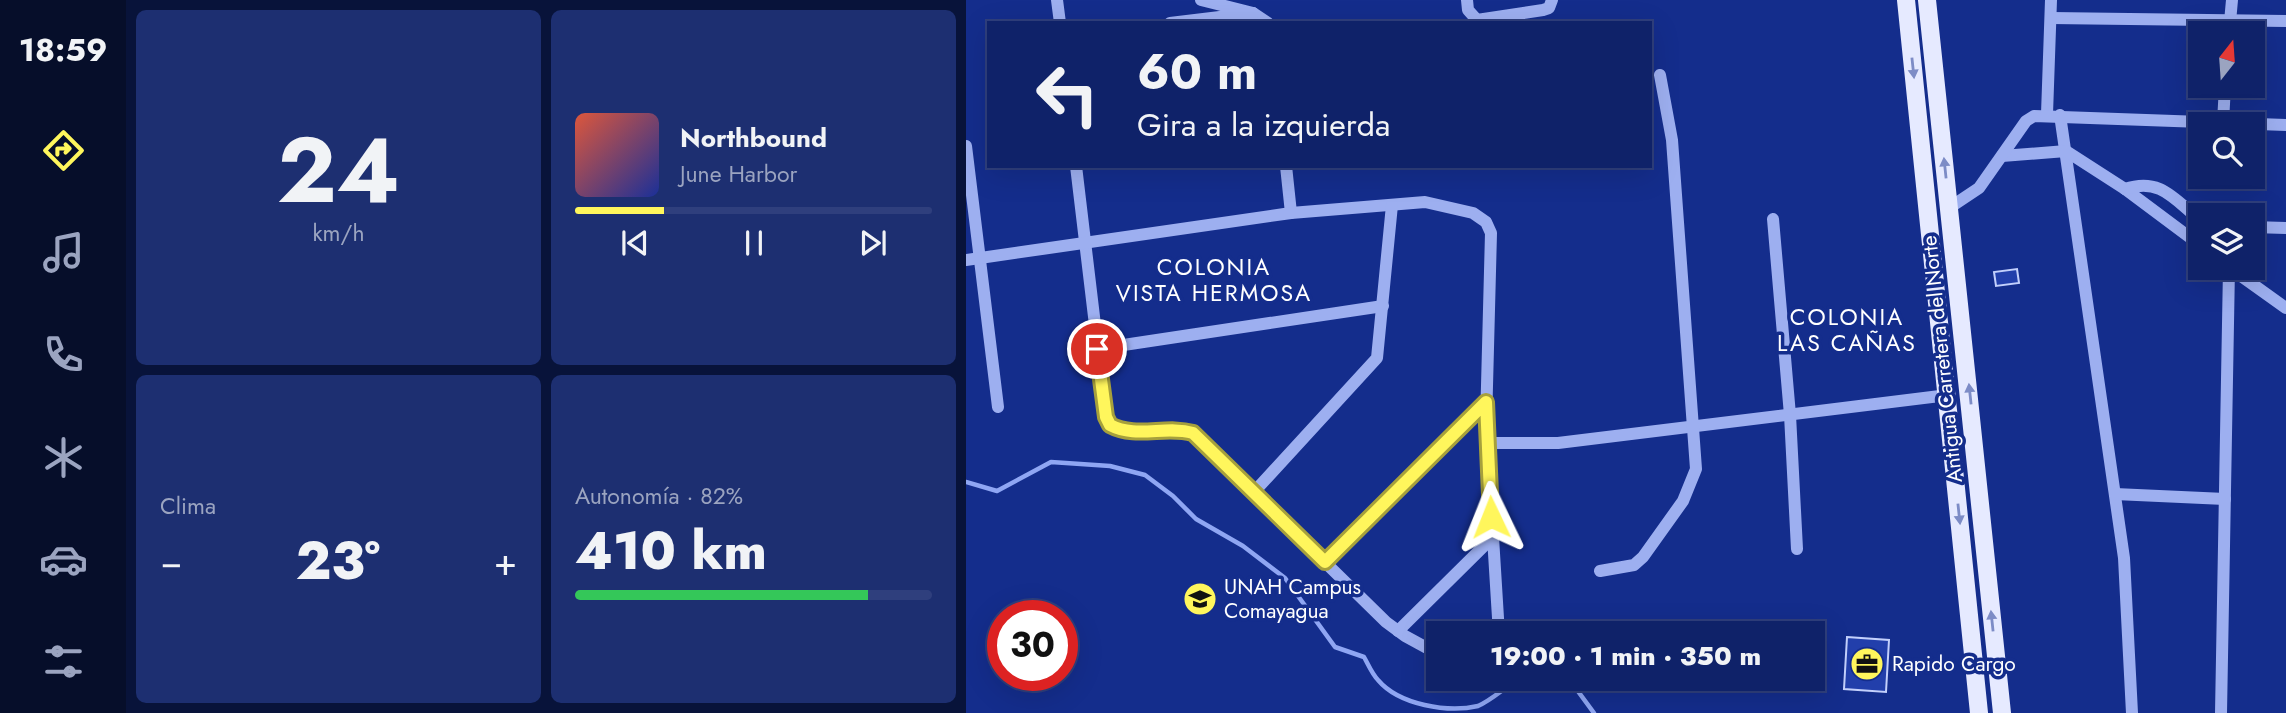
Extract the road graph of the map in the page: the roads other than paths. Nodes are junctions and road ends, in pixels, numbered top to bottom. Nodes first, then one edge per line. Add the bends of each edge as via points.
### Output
1 (1057, 0) edge
2 (1201, 0) edge
3 (1467, 0) edge
4 (1552, 0) edge
5 (1906, 0) edge
6 (1927, 0) edge
7 (2052, 0) edge
8 (2232, 0) edge
9 (1253, 13) junction
10 (2051, 18) junction
11 (1060, 21) edge
12 (1187, 21) edge
13 (1265, 21) edge
14 (2230, 21) edge
15 (2286, 21) edge
16 (2265, 23) edge
17 (2188, 25) edge
18 (1660, 75) dead end
19 (1652, 105) edge
20 (1666, 107) junction
21 (2054, 115) junction
22 (2188, 121) edge
23 (2265, 124) edge
24 (2286, 125) edge
25 (966, 146) edge
26 (2066, 151) junction
27 (2002, 156) junction
28 (1076, 168) edge
29 (1286, 168) edge
30 (2125, 189) junction
31 (1392, 205) junction
32 (1949, 208) junction
33 (2188, 211) edge
34 (1291, 213) junction
35 (1773, 219) dead end
36 (2265, 228) edge
37 (2286, 228) edge
38 (2188, 236) edge
39 (1085, 243) junction
40 (982, 257) junction
41 (966, 260) edge
42 (2230, 280) edge
43 (2247, 280) edge
44 (1383, 306) junction
45 (2286, 308) edge
46 (1097, 349) junction
47 (1948, 396) junction
48 (1486, 402) junction
49 (998, 407) dead end
50 (1790, 415) junction
51 (1693, 427) junction
52 (1488, 443) junction
53 (1254, 492) junction
54 (2115, 494) junction
55 (2225, 499) junction
56 (1491, 539) junction
57 (1797, 549) dead end
58 (1325, 562) junction
59 (1600, 571) dead end
60 (1498, 621) edge
61 (1398, 631) junction
62 (1426, 647) edge
63 (1979, 713) edge
64 (2001, 713) edge
65 (2132, 713) edge
66 (2221, 713) edge

1 - 11 street
2 - 9 street
3 - 4 street via 1477,20 1543,10
5 -> 47 main road, Antigua Carretera del Norte
32 -> 6 main road, Antigua Carretera del Norte
7 - 10 street
8 - 14 street
9 - 12 street
9 - 13 street
10 - 17 street
10 - 21 street
15 - 16 street
18 - 20 street
19 - 20 street
20 - 51 street
21 - 22 street
21 - 26 street
21 - 27 street via 2026,121
23 - 24 street
25 - 40 street
26 - 27 street
26 - 30 street
26 - 54 street
27 - 32 street via 1971,196
28 - 39 street
29 - 34 street
30 - 33 street via 2140,184 2157,186
30 - 38 street
31 - 34 street
31 - 44 street
31 - 48 street via 1425,202 1451,206 1486,222 1491,233
64 -> 32 main road, Antigua Carretera del Norte
34 - 39 street
35 - 50 street
36 - 37 street
39 - 40 street
39 - 46 street
40 - 41 street
40 - 49 street
42 - 55 street
43 - 45 street
44 - 46 street
44 - 53 street via 1377,358
46 - 53 street via 1110,425 1128,432 1193,433
47 - 50 street
47 -> 63 main road, Antigua Carretera del Norte
48 - 52 street
48 - 58 street
50 - 51 street
50 - 57 street
51 - 52 street via 1558,443
51 - 59 street via 1696,469 1683,501 1634,565
52 - 56 street
53 - 58 street
54 - 55 street
54 - 65 street via 2124,558
55 - 66 street
56 - 60 street
56 - 61 street
58 - 61 street
61 - 62 street

